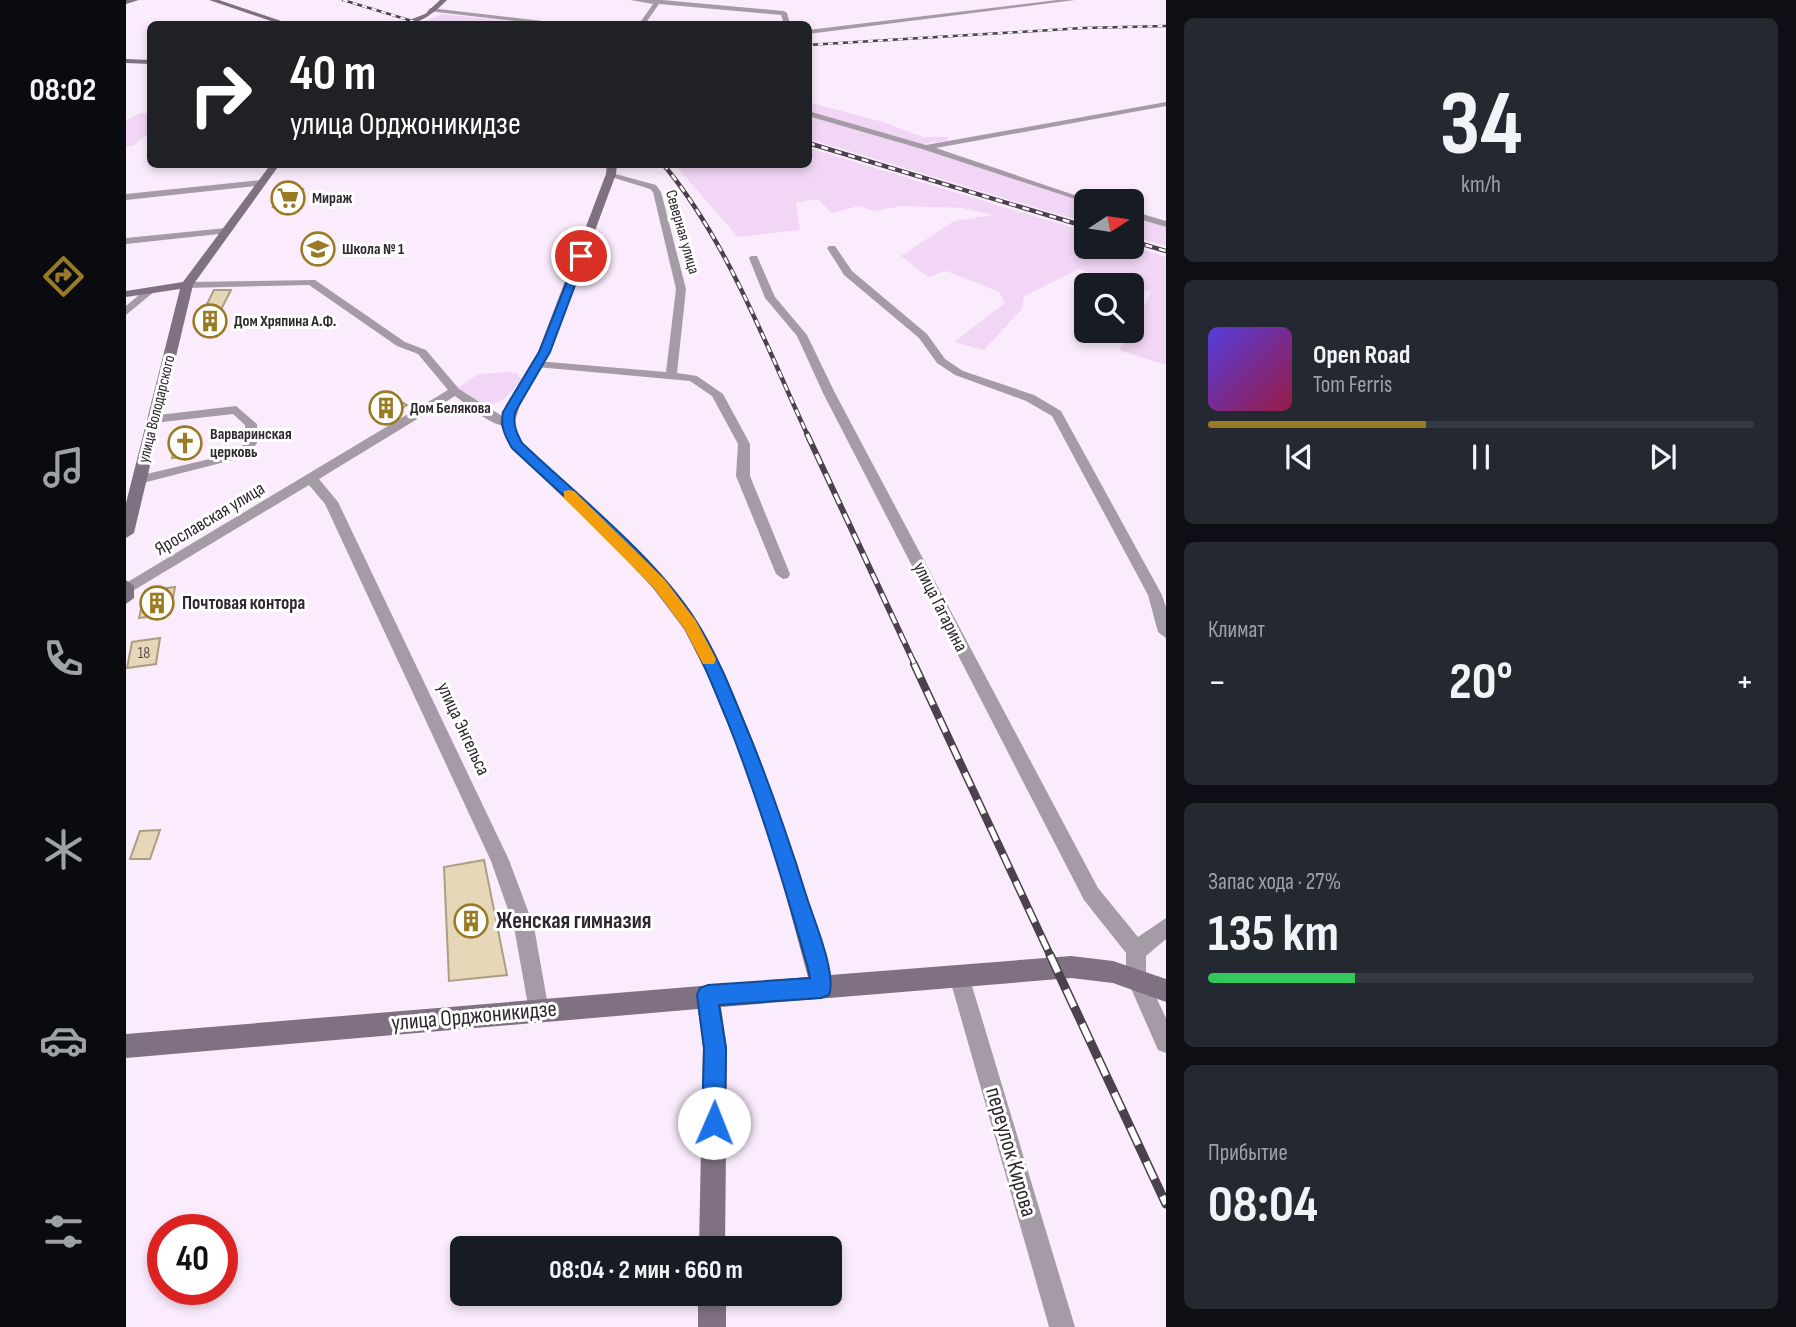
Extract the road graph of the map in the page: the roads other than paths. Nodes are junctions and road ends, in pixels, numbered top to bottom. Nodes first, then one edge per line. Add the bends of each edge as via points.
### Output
1 (136, 0) edge
2 (212, 0) edge
3 (444, 0) edge
4 (633, 0) edge
5 (1072, 0) edge
6 (658, 1) edge
7 (126, 2) edge
8 (430, 10) junction
9 (277, 21) edge
10 (403, 21) edge
11 (417, 21) edge
12 (525, 21) edge
13 (644, 21) edge
14 (786, 21) edge
15 (812, 32) edge
16 (126, 61) edge
17 (147, 62) edge
18 (1166, 104) edge
19 (812, 114) edge
20 (925, 147) junction
21 (272, 168) edge
22 (612, 169) edge
23 (262, 183) junction
24 (1074, 196) edge
25 (126, 197) edge
26 (1144, 218) edge
27 (1166, 224) edge
28 (226, 231) junction
29 (126, 241) edge
30 (832, 247) dead end
31 (754, 258) dead end
32 (187, 285) junction
33 (150, 291) junction
34 (126, 294) edge
35 (126, 312) edge
36 (537, 364) junction
37 (671, 376) junction
38 (454, 391) junction
39 (153, 419) junction
40 (507, 423) junction
41 (139, 480) junction
42 (312, 480) junction
43 (126, 533) edge
44 (783, 574) dead end
45 (126, 589) edge
46 (126, 598) edge
47 (1166, 632) edge
48 (1166, 927) edge
49 (1136, 951) junction
50 (959, 976) junction
51 (1136, 977) junction
52 (821, 988) junction
53 (1166, 991) edge
54 (708, 995) junction
55 (538, 1011) junction
56 (1166, 1042) edge
57 (126, 1046) edge
58 (712, 1236) edge
59 (712, 1306) edge
60 (712, 1327) edge
61 (1062, 1327) edge

1 - 7 main road
2 - 9 main road
3 - 8 main road
4 - 6 street
5 - 15 street
6 - 13 street
6 - 14 street via 784,13
8 - 10 main road
8 - 11 main road
8 - 12 street
16 - 17 main road
18 - 20 street
19 - 20 street
20 - 24 street
21 - 23 main road
22 - 36 main road
22 - 37 street, Северная улица via 657,192 681,289
23 - 25 street
23 - 28 main road
26 - 27 street
28 - 29 street
28 - 32 main road
30 - 47 street via 848,272 923,336 941,361 959,373 1030,398 1057,415 1139,563
31 - 49 street, улица Гагарина via 770,298 802,335 1091,894
32 - 33 main road
32 - 38 street via 311,282 401,344 422,352
32 - 39 main road, улица Володарского
33 - 34 main road
33 - 35 street
36 - 37 street
36 - 40 main road
37 - 44 street via 693,378 717,394 744,444 743,476
38 - 40 street
38 - 42 street, Ярославская улица
39 - 41 main road, улица Володарского
39 - 41 street via 236,410 251,425 252,446 239,456
40 - 52 main road via 516,445 650,575 690,625 749,754 787,863
41 - 43 main road, улица Володарского
42 - 45 street, Ярославская улица
42 - 55 street, улица Энгельса via 331,502 500,860 524,927
45 - 46 main road
48 - 49 street
49 - 51 street
50 - 51 main road, улица Орджоникидзе via 1076,966
50 - 52 main road, улица Орджоникидзе
50 - 61 street, переулок Кирова
51 - 53 main road, улица Орджоникидзе
51 - 56 street
52 - 54 main road, улица Орджоникидзе
54 - 55 main road, улица Орджоникидзе
54 - 58 main road via 715,1048
55 - 57 main road, улица Орджоникидзе
59 - 60 main road

